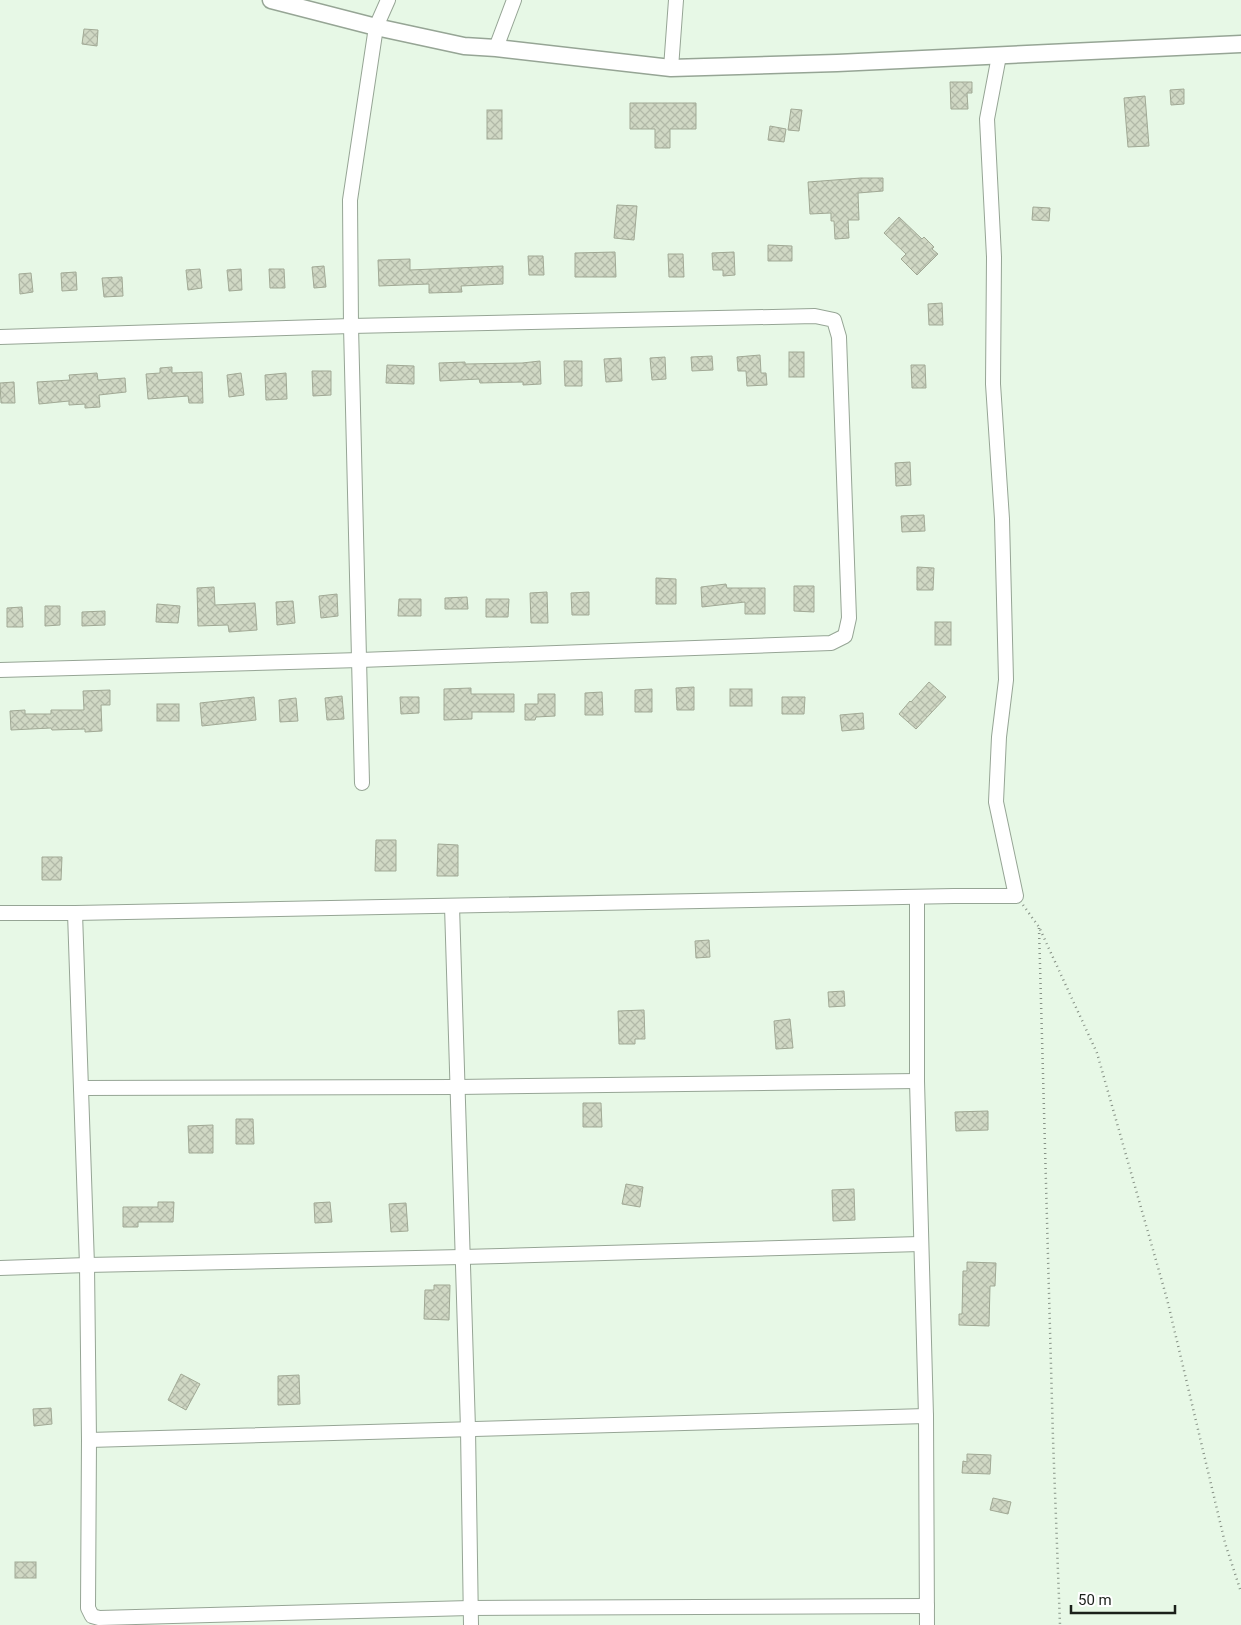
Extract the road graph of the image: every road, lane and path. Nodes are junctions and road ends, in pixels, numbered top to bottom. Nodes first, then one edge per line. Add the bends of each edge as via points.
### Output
1 (271, 0) edge
2 (388, 0) edge
3 (514, 0) edge
4 (676, 0) edge
5 (376, 27) junction
6 (1241, 44) edge
7 (496, 48) junction
8 (999, 56) junction
9 (671, 68) junction
10 (351, 326) junction
11 (0, 337) edge
12 (360, 660) junction
13 (0, 670) edge
14 (362, 783) dead end
15 (1016, 896) junction
16 (917, 897) junction
17 (452, 906) junction
18 (75, 913) junction
19 (0, 914) edge
20 (1039, 926) junction
21 (917, 1081) junction
22 (458, 1087) junction
23 (82, 1088) junction
24 (920, 1244) junction
25 (462, 1257) junction
26 (87, 1265) junction
27 (0, 1268) edge
28 (926, 1416) junction
29 (468, 1430) junction
30 (89, 1440) junction
31 (1241, 1592) edge
32 (926, 1606) junction
33 (470, 1608) junction
34 (471, 1625) edge
35 (927, 1625) edge
36 (1060, 1625) edge

1 - 5 street
2 - 5 street
3 - 7 street
4 - 9 street
5 - 7 street via 464,46
5 - 10 street via 350,200
6 - 8 street
7 - 9 street
8 - 9 street
8 - 15 street via 987,119 994,257 993,384 1002,529 1006,680 996,802
10 - 11 street
10 - 12 street
10 - 12 street via 815,316 834,320 839,337 849,608 845,636 830,643
12 - 13 street
12 - 14 street
15 - 16 street
15 - 20 path
16 - 17 street
16 - 21 street
17 - 18 street
17 - 22 street
18 - 19 street
18 - 23 street
20 - 31 path via 1097,1054 1167,1299 1225,1543
20 - 36 path
21 - 22 street
21 - 24 street
22 - 23 street
22 - 25 street
23 - 26 street
24 - 25 street
24 - 28 street
25 - 26 street
25 - 29 street
26 - 27 street
26 - 30 street
28 - 29 street
28 - 32 street
29 - 30 street
29 - 33 street
30 - 33 street via 88,1608 92,1616
32 - 33 street
32 - 35 street
33 - 34 street

